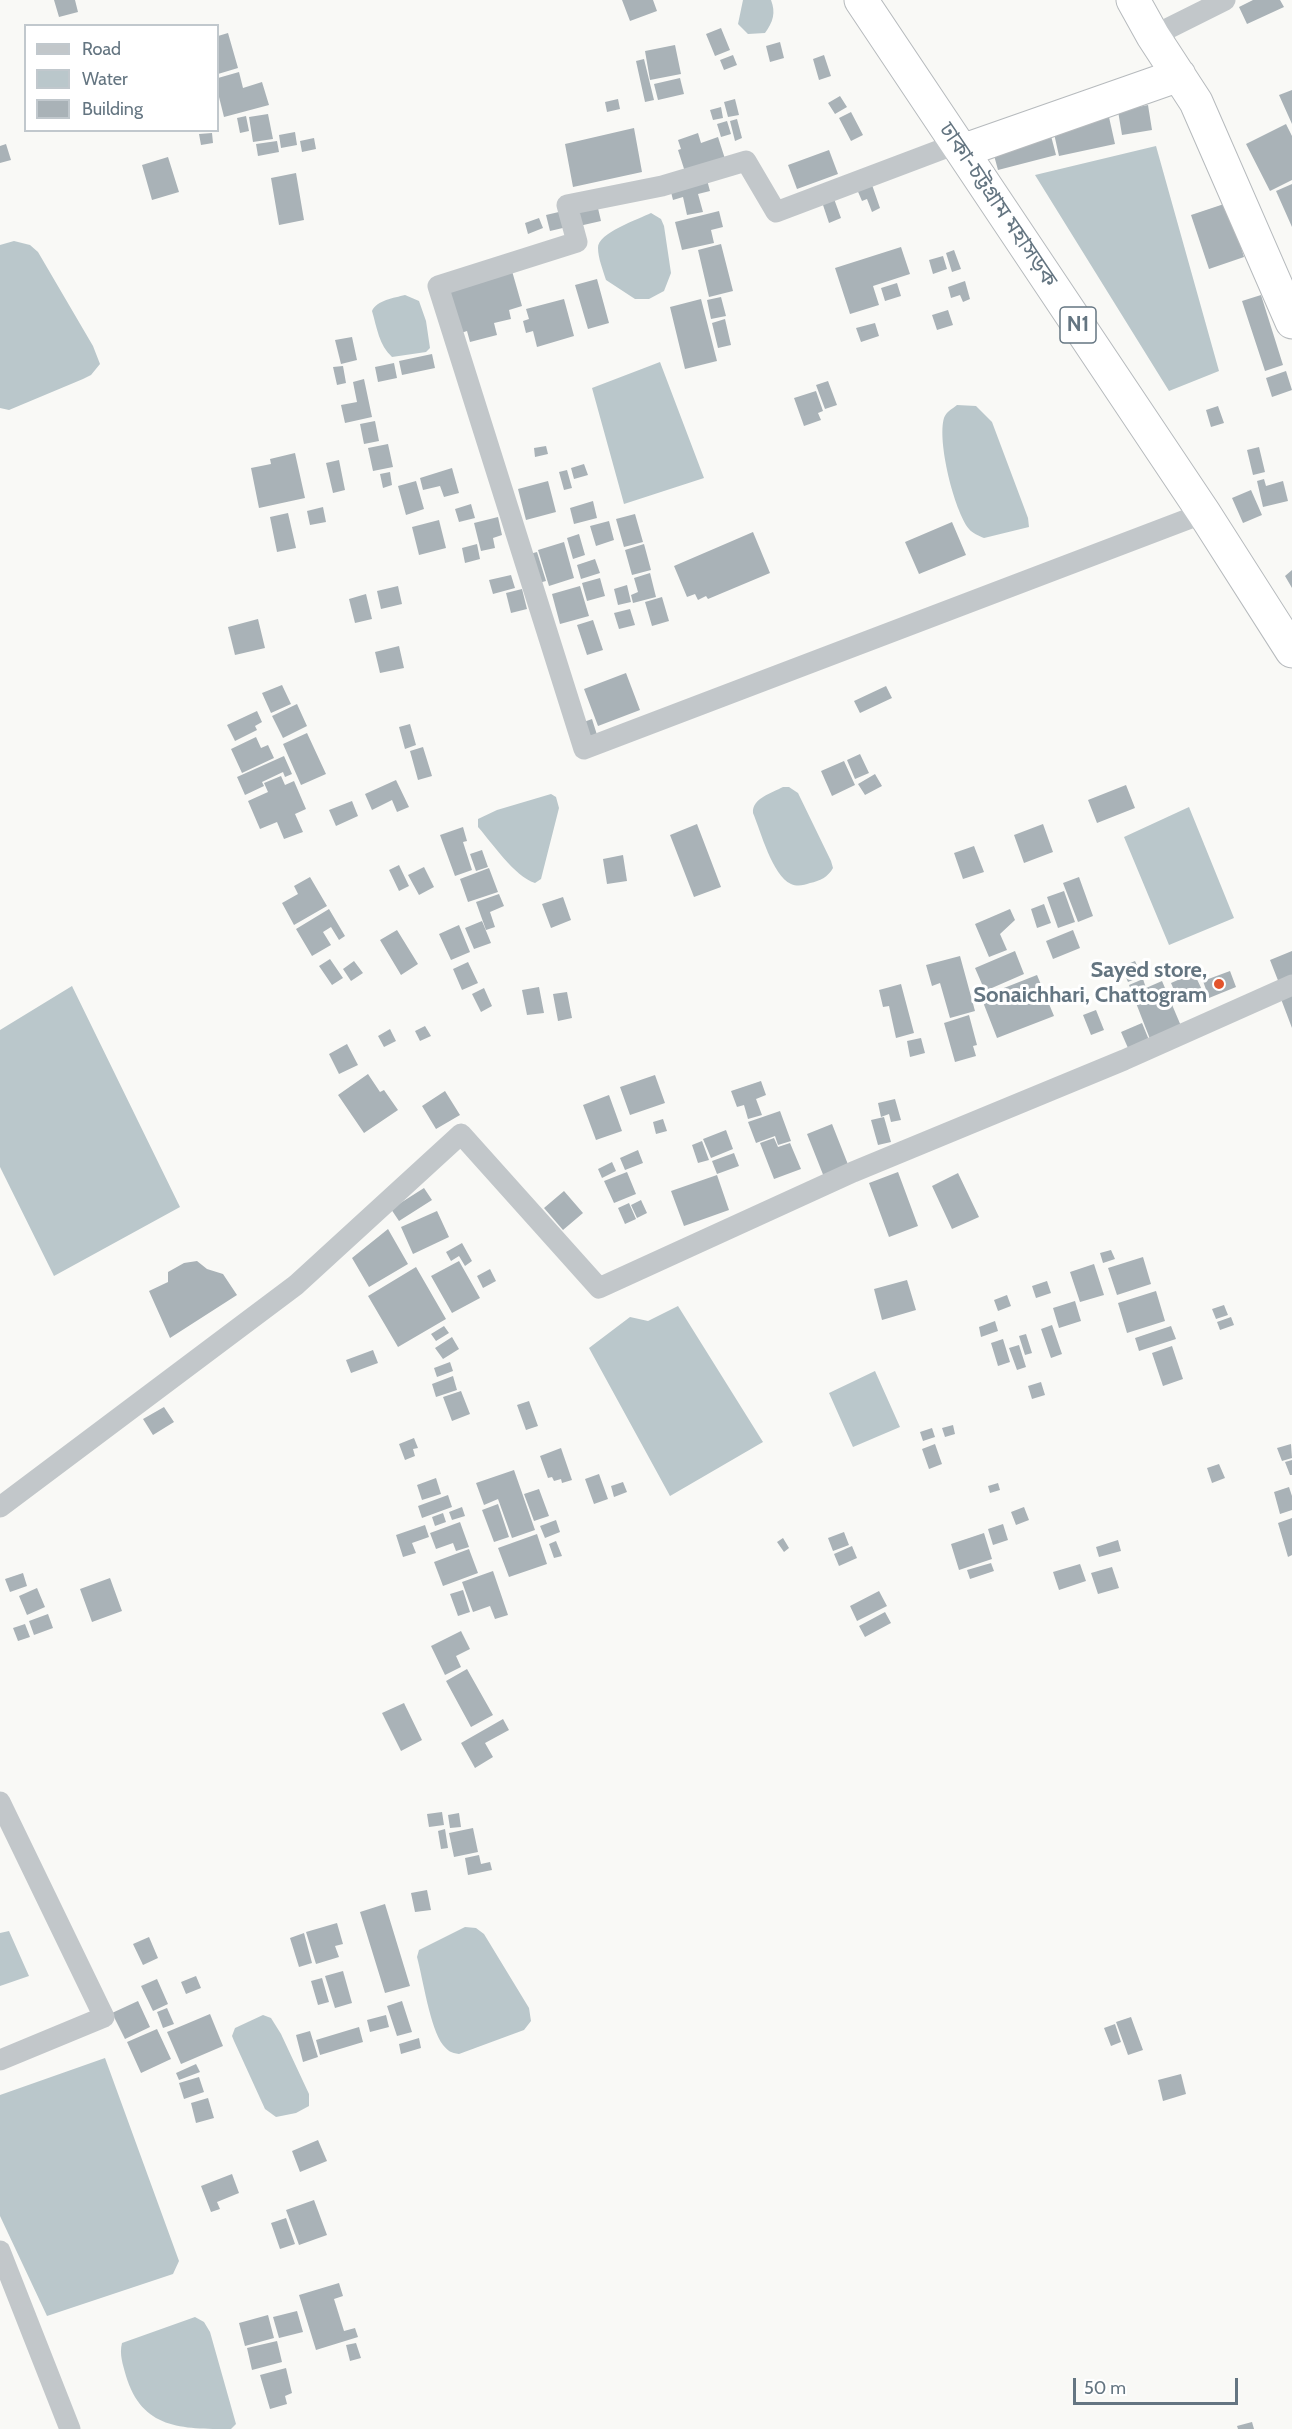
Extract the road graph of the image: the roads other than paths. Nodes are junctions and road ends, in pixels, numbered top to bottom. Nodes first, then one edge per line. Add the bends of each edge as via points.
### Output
1 (861, 0) edge
2 (1133, 0) edge
3 (1225, 0) edge
4 (1153, 36) junction
5 (1179, 75) junction
6 (959, 147) junction
7 (1292, 322) edge
8 (1204, 513) junction
9 (1292, 651) edge
10 (1292, 985) edge
11 (0, 1507) edge
12 (0, 1802) edge
13 (0, 2060) edge
14 (0, 2251) edge
15 (70, 2429) edge

1 - 6 highway, ঢাকা-চট্টগ্রাম মহাসড়ক / N1
2 - 4 highway
3 - 4 street
4 - 5 highway
5 - 6 highway
5 - 7 highway via 1196,102
6 - 8 highway, ঢাকা-চট্টগ্রাম মহাসড়ক / N1
6 - 8 street via 776,212 746,162 662,186 567,205 577,243 438,286 584,749
8 - 9 highway, ঢাকা-চট্টগ্রাম মহাসড়ক / N1
10 - 11 street via 1124,1060 853,1172 599,1288 461,1134 296,1285
12 - 13 street via 104,2017
14 - 15 street

